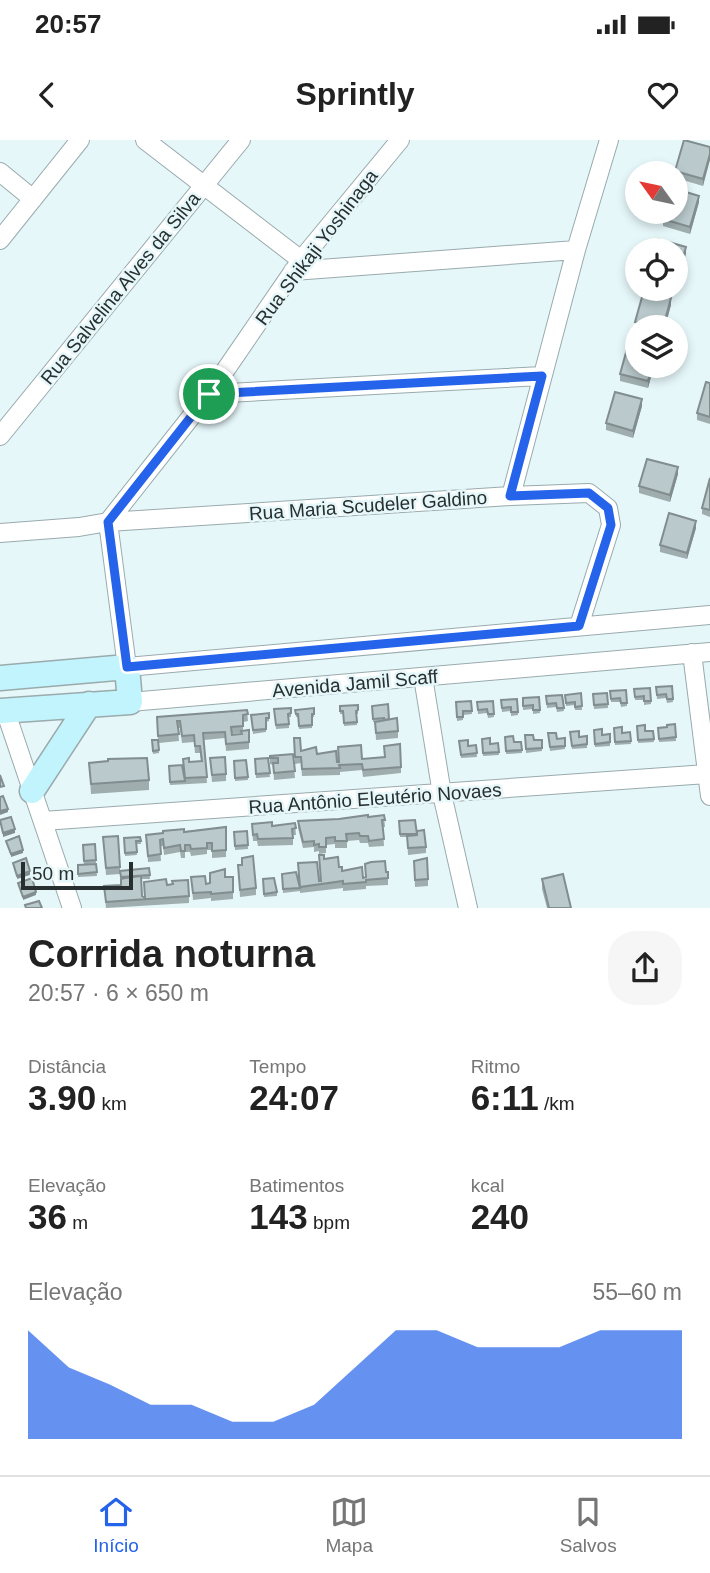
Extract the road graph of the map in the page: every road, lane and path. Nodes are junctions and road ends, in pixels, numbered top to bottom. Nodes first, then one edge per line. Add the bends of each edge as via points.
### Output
1 (80, 140) edge
2 (145, 140) edge
3 (241, 140) edge
4 (400, 140) edge
5 (609, 140) edge
6 (0, 172) edge
7 (204, 186) junction
8 (33, 199) junction
9 (0, 240) edge
10 (576, 250) junction
11 (297, 266) junction
12 (542, 376) junction
13 (209, 394) junction
14 (0, 436) edge
15 (510, 496) junction
16 (108, 522) junction
17 (0, 533) edge
18 (710, 615) edge
19 (579, 626) junction
20 (701, 652) edge
21 (127, 667) junction
22 (423, 677) junction
23 (0, 678) edge
24 (130, 702) junction
25 (89, 704) junction
26 (3, 711) edge
27 (707, 774) junction
28 (32, 791) junction
29 (442, 794) junction
30 (710, 796) edge
31 (43, 821) junction
32 (72, 908) edge
33 (467, 908) edge

1 - 8 street
2 - 7 street
3 - 7 street, Rua Salvelina Alves da Silva
4 - 11 street, Rua Shikaji Yoshinaga
5 - 10 street
6 - 8 street
7 - 11 street
7 - 14 street, Rua Salvelina Alves da Silva
8 - 9 street
10 - 11 street
10 - 12 street
11 - 13 street, Rua Shikaji Yoshinaga
12 - 13 street
12 - 15 street
13 - 16 street, Rua Shikaji Yoshinaga
15 - 16 street, Rua Maria Scudeler Galdino
15 - 19 street, Rua Maria Scudeler Galdino via 589,493 608,508 611,525
16 - 17 street, Rua Maria Scudeler Galdino
16 - 21 street
18 - 19 street, Avenida Jamil Scaff
19 - 21 street, Avenida Jamil Scaff
20 - 22 street, Avenida Jamil Scaff
20 - 27 street
21 - 23 street, Avenida Jamil Scaff
21 - 24 street
22 - 24 street, Avenida Jamil Scaff
22 - 29 street
24 - 25 street, Avenida Jamil Scaff
25 - 26 street, Avenida Jamil Scaff
25 - 28 street
26 - 28 street
27 - 29 street, Rua Antônio Eleutério Novaes
27 - 30 street
28 - 31 street
29 - 31 street, Rua Antônio Eleutério Novaes
29 - 33 street
31 - 32 street

